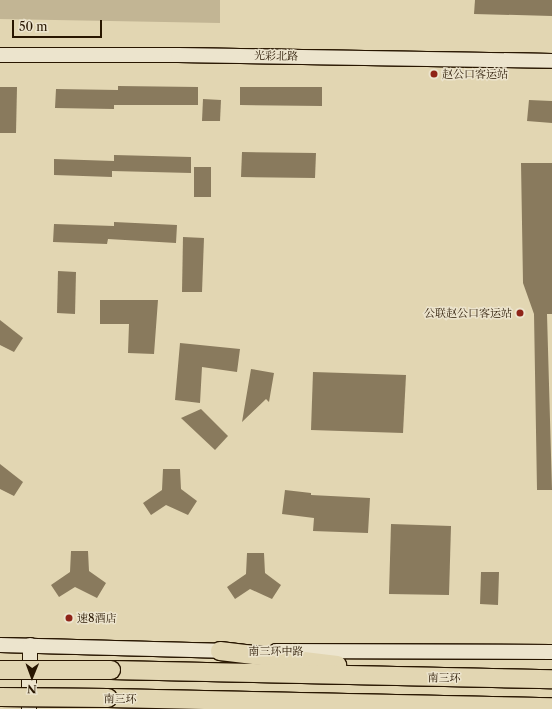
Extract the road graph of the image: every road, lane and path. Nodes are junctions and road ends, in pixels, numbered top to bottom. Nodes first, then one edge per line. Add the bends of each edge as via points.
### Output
1 (0, 55) edge
2 (552, 60) edge
3 (0, 645) edge
4 (30, 645) junction
5 (220, 651) junction
6 (552, 652) edge
7 (0, 670) edge
8 (435, 678) junction
9 (552, 679) edge
10 (0, 697) edge
11 (414, 704) junction
12 (552, 707) edge
13 (29, 709) edge
14 (366, 709) edge

1 - 2 street, 光彩北路
3 - 4 street, 南三环中路
4 - 5 street, 南三环中路
4 - 13 street
5 - 6 street, 南三环中路
5 - 8 highway
7 - 8 highway, 南三环, bridge via 111,670
8 - 9 highway, 南三环
10 - 11 highway, 南三环, bridge
11 - 12 highway, 南三环
11 - 14 highway

